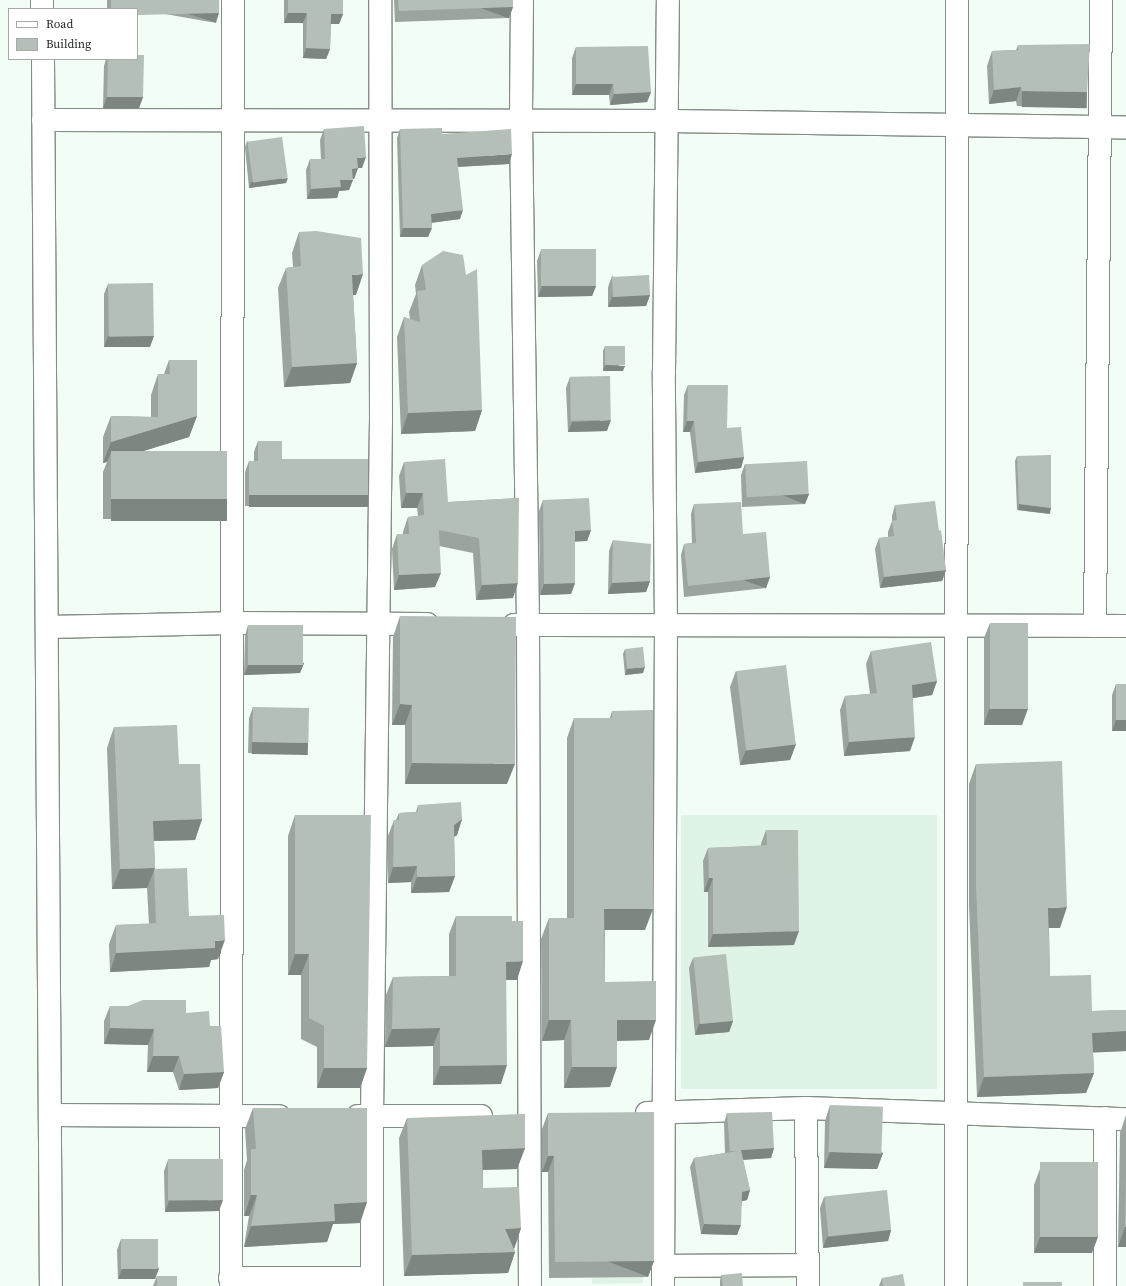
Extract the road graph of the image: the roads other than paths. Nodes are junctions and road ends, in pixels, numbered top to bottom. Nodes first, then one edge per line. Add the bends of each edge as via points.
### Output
1 (233, 0) edge
2 (380, 0) edge
3 (522, 0) edge
4 (668, 0) edge
5 (957, 0) edge
6 (1100, 0) edge
7 (43, 60) edge
8 (232, 119) junction
9 (43, 120) junction
10 (379, 120) junction
11 (521, 121) junction
12 (668, 121) junction
13 (956, 125) junction
14 (1100, 126) junction
15 (1126, 127) edge
16 (232, 622) junction
17 (378, 623) junction
18 (449, 624) edge
19 (496, 625) edge
20 (528, 625) junction
21 (666, 626) junction
22 (955, 626) junction
23 (1095, 626) junction
24 (1126, 626) edge
25 (47, 627) junction
26 (806, 1108) junction
27 (662, 1112) junction
28 (956, 1112) junction
29 (630, 1113) edge
30 (50, 1115) junction
31 (229, 1116) junction
32 (301, 1116) edge
33 (340, 1116) edge
34 (372, 1116) junction
35 (515, 1116) junction
36 (551, 1116) edge
37 (1116, 1118) edge
38 (663, 1276) edge
39 (808, 1276) edge
40 (230, 1282) edge
41 (372, 1282) edge
42 (51, 1286) edge
43 (530, 1286) edge
44 (956, 1286) edge
45 (1105, 1286) edge

1 - 8 street
2 - 10 street
3 - 11 street
4 - 12 street
5 - 13 street
6 - 14 street
7 - 9 street
8 - 9 street
8 - 10 street
8 - 16 street
9 - 25 street
10 - 11 street
10 - 17 street via 381,419
11 - 12 street
11 - 20 street
12 - 13 street
12 - 21 street via 664,372
13 - 14 street
13 - 22 street
14 - 15 street
14 - 23 street
16 - 17 street
16 - 25 street
16 - 31 street
17 - 18 street
17 - 34 street
19 - 20 street
20 - 21 street
20 - 35 street
21 - 22 street
21 - 27 street
22 - 23 street
22 - 28 street
23 - 24 street
25 - 30 street
26 - 27 street
26 - 28 street
26 - 39 street
27 - 29 street
27 - 38 street
28 - 37 street
28 - 44 street
30 - 31 street
30 - 42 street
31 - 32 street
31 - 40 street
33 - 34 street
34 - 35 street
34 - 41 street
35 - 36 street
35 - 43 street
37 - 45 street
38 - 39 street
40 - 41 street

